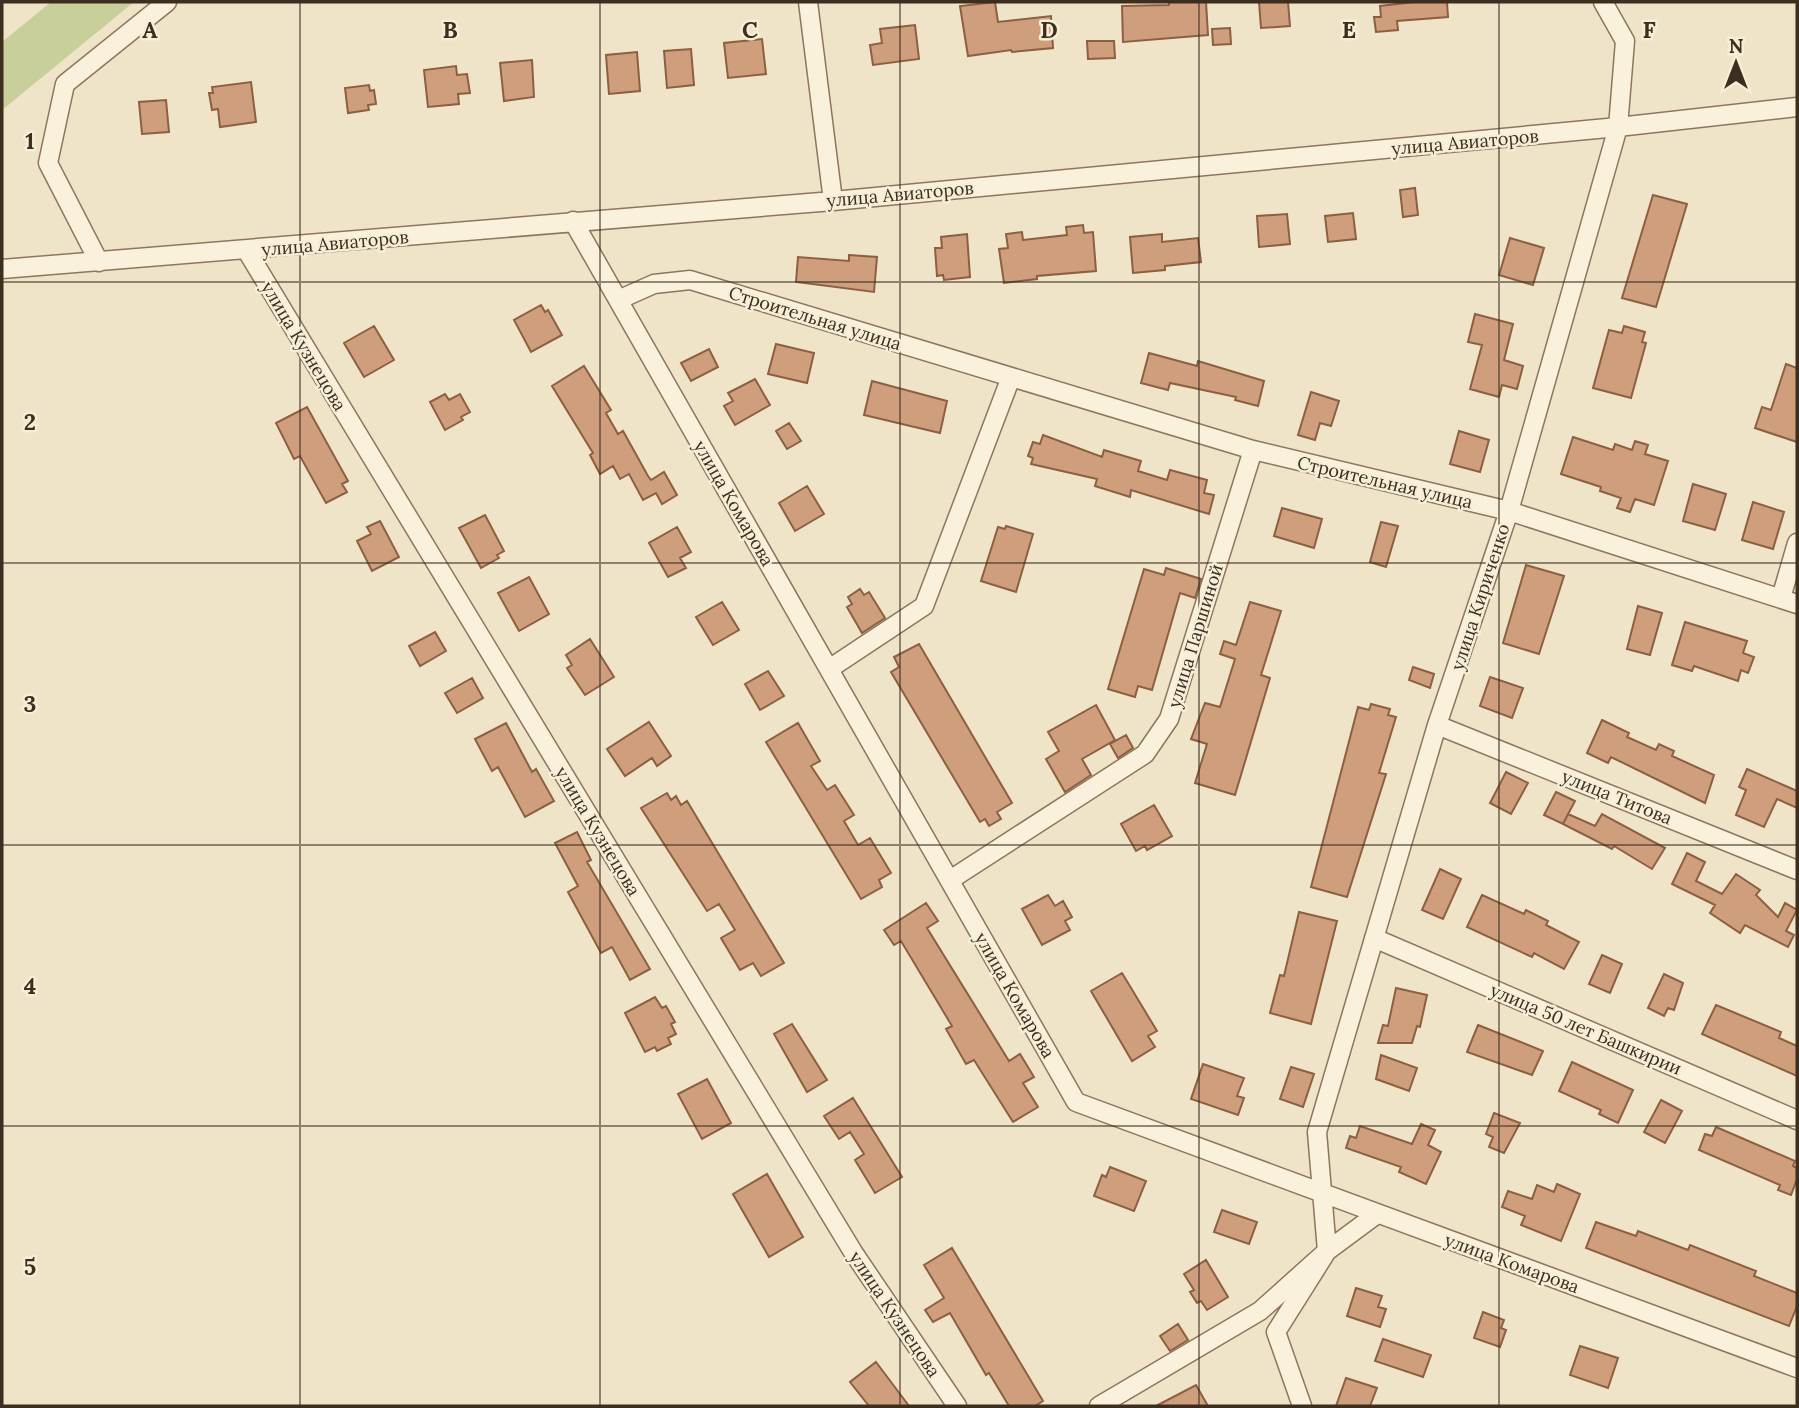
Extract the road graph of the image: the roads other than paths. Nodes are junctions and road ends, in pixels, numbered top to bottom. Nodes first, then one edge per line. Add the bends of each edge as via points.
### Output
1 (167, 2) edge
2 (808, 2) edge
3 (1603, 2) edge
4 (1797, 107) edge
5 (1618, 127) junction
6 (833, 201) junction
7 (573, 221) junction
8 (247, 251) junction
9 (99, 262) junction
10 (2, 269) edge
11 (618, 300) junction
12 (1012, 377) junction
13 (1253, 450) junction
14 (1509, 511) junction
15 (1797, 543) edge
16 (1789, 601) edge
17 (829, 669) junction
18 (1437, 725) junction
19 (1797, 870) edge
20 (950, 880) junction
21 (1374, 939) junction
22 (1797, 1120) edge
23 (1322, 1194) junction
24 (1377, 1214) junction
25 (1327, 1251) junction
26 (1796, 1362) edge
27 (957, 1406) edge
28 (1099, 1406) edge
29 (1303, 1406) edge

1 - 9 street via 65,84 48,163
2 - 6 street
3 - 5 street, улица Кириченко via 1625,41
4 - 5 street, улица Авиаторов
5 - 6 street, улица Авиаторов
5 - 14 street, улица Кириченко
6 - 7 street, улица Авиаторов
7 - 8 street, улица Авиаторов
7 - 11 street, улица Комарова
8 - 9 street, улица Авиаторов
8 - 27 street, улица Кузнецова via 846,1240
9 - 10 street, улица Авиаторов
11 - 12 street, Строительная улица via 654,284 690,280
11 - 17 street, улица Комарова
12 - 13 street, Строительная улица
12 - 17 street via 924,606
13 - 14 street, Строительная улица
13 - 20 street, улица Паршиной via 1169,719 1145,754
14 - 16 street, Строительная улица
14 - 18 street, улица Кириченко
15 - 16 street
17 - 20 street, улица Комарова
18 - 19 street, улица Титова
18 - 21 street, улица Кириченко
20 - 23 street, улица Комарова via 1076,1102
21 - 22 street, улица 50 лет Башкирии
21 - 23 street, улица Кириченко via 1317,1132
23 - 24 street, улица Комарова
23 - 25 street, улица Кириченко
24 - 25 street
24 - 26 street, улица Комарова
25 - 28 street via 1260,1311
25 - 29 street via 1276,1332

